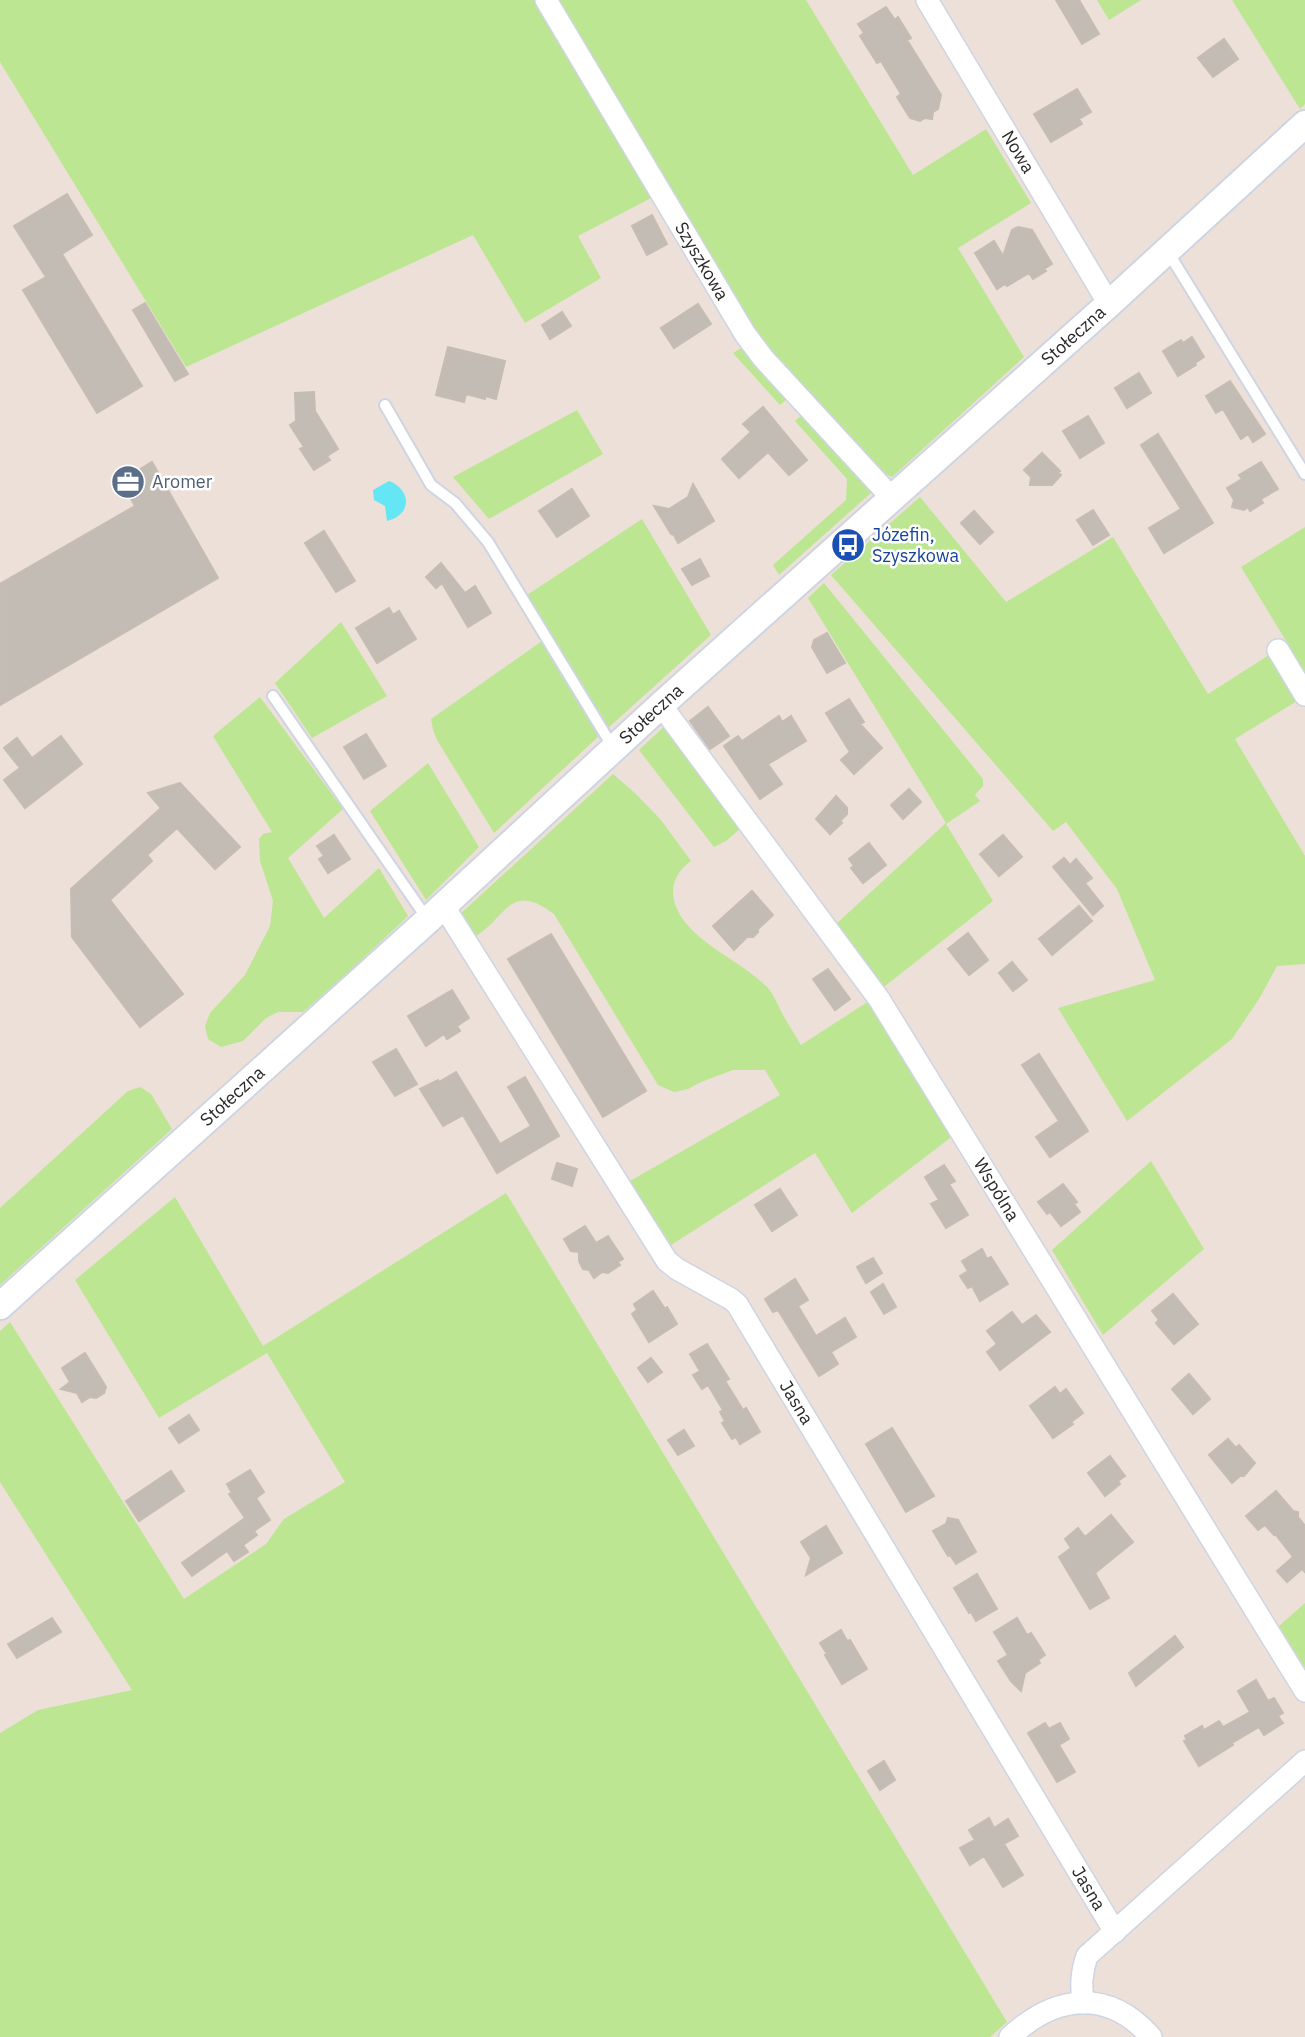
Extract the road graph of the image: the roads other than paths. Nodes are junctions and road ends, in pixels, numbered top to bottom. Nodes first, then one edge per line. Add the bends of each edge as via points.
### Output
1 (546, 0) edge
2 (927, 0) edge
3 (1305, 124) edge
4 (1167, 250) junction
5 (1109, 304) junction
6 (385, 405) dead end
7 (1305, 474) edge
8 (891, 497) junction
9 (1278, 650) dead end
10 (1305, 695) edge
11 (273, 696) dead end
12 (661, 705) junction
13 (614, 749) junction
14 (435, 913) junction
15 (0, 1306) edge
16 (1305, 1691) edge
17 (1305, 1761) edge
18 (1115, 1932) junction
19 (1083, 2003) junction
20 (1010, 2037) edge
21 (1151, 2037) edge

1 - 8 street, Szyszkowa via 745,334
2 - 5 street, Nowa
3 - 4 street, Stołeczna
4 - 5 street, Stołeczna
4 - 7 lane
5 - 8 street, Stołeczna
6 - 13 lane via 431,485 455,503 488,542
8 - 12 street, Stołeczna
9 - 10 street
11 - 14 lane
12 - 13 street, Stołeczna
12 - 16 street, Wspólna via 878,999
13 - 14 street, Stołeczna
14 - 15 street, Stołeczna
14 - 18 street, Jasna via 667,1261 737,1304
17 - 18 street
18 - 19 street via 1087,1956
19 - 20 street via 1048,2011
19 - 21 street via 1110,2006 1138,2022

